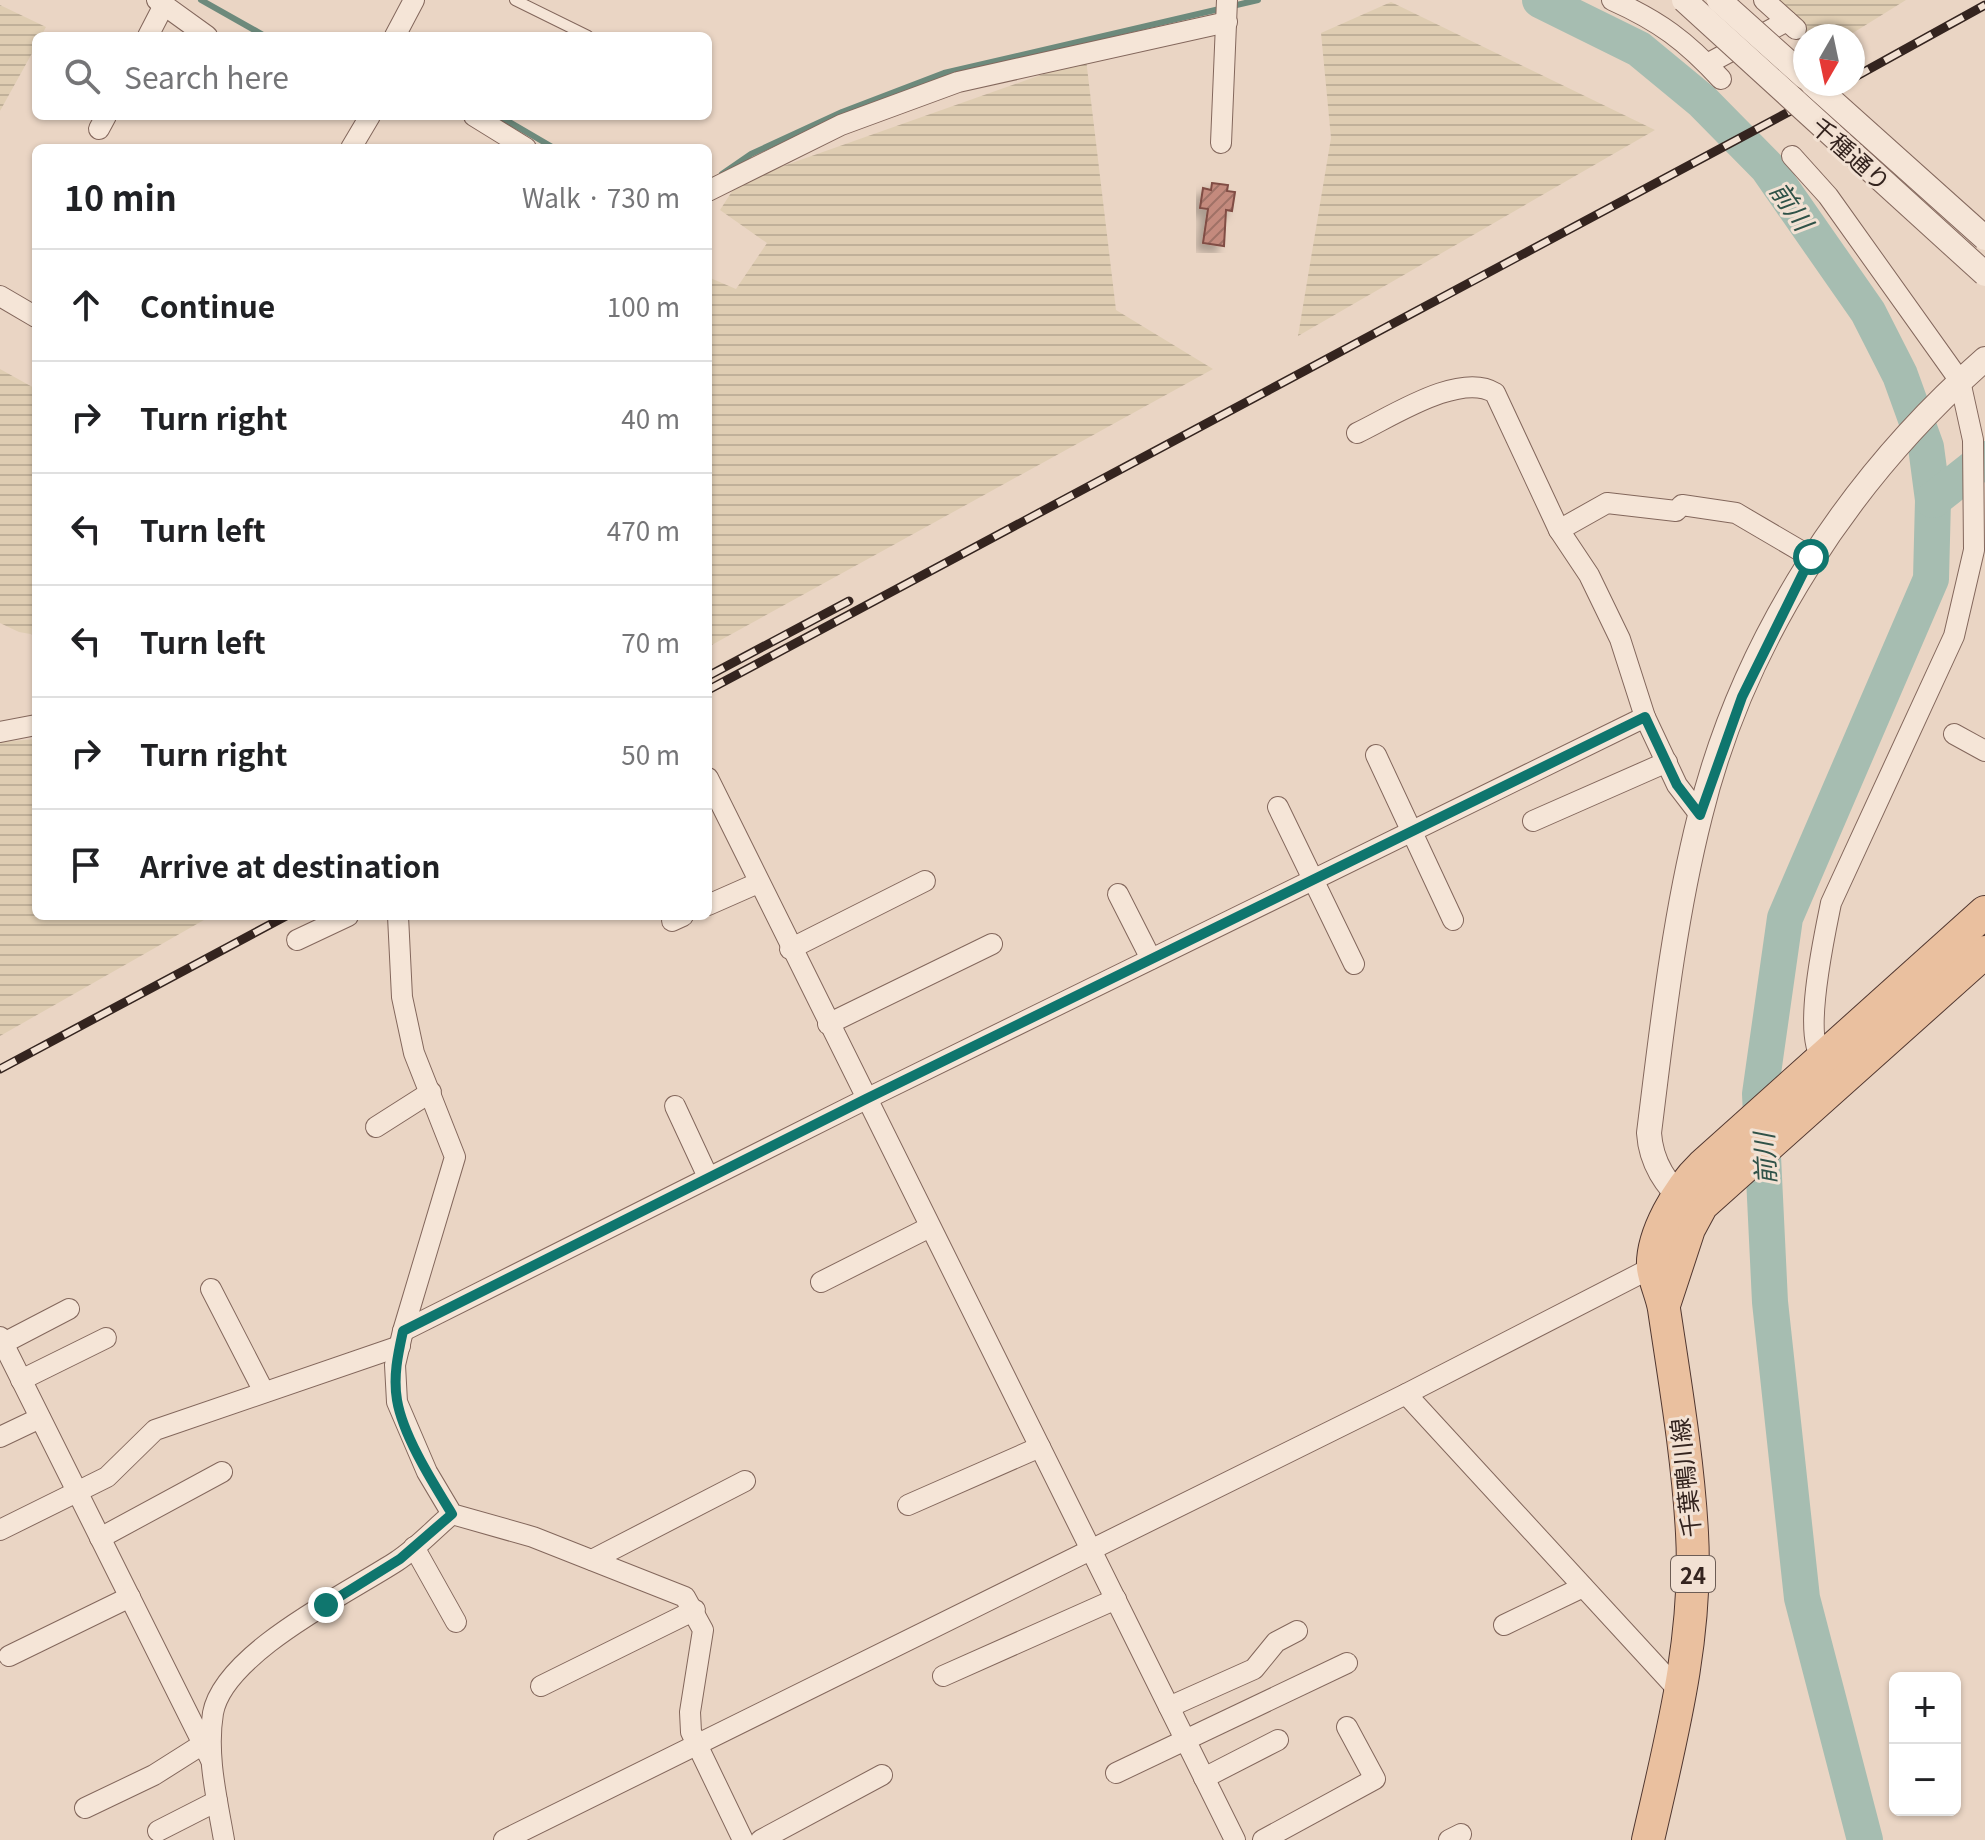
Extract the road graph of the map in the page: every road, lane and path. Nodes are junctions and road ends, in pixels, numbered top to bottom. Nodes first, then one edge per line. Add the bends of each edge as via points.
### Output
1 (414, 0) edge
2 (515, 0) edge
3 (1612, 0) edge
4 (1684, 0) edge
5 (1719, 0) edge
6 (1764, 0) edge
7 (160, 2) edge
8 (1227, 13) edge
9 (149, 32) edge
10 (201, 32) edge
11 (397, 32) edge
12 (580, 32) edge
13 (1707, 64) junction
14 (1793, 66) edge
15 (1721, 79) dead end
16 (1826, 96) edge
17 (368, 120) edge
18 (480, 120) edge
19 (1221, 143) dead end
20 (353, 144) edge
21 (520, 144) edge
22 (1792, 156) dead end
23 (712, 189) edge
24 (1985, 238) edge
25 (1985, 274) edge
26 (0, 296) edge
27 (32, 315) edge
28 (1985, 359) edge
29 (1960, 381) junction
30 (1357, 433) dead end
31 (1559, 530) junction
32 (1811, 557) junction
33 (1645, 717) junction
34 (32, 726) edge
35 (0, 732) edge
36 (1954, 734) dead end
37 (1985, 751) edge
38 (1376, 755) dead end
39 (1667, 762) junction
40 (712, 786) edge
41 (1278, 807) dead end
42 (1700, 815) junction
43 (1533, 821) dead end
44 (1410, 832) junction
45 (1312, 880) junction
46 (925, 881) dead end
47 (758, 883) junction
48 (1118, 894) dead end
49 (712, 903) edge
50 (1985, 912) edge
51 (340, 920) edge
52 (398, 920) edge
53 (1453, 920) dead end
54 (297, 940) dead end
55 (992, 944) dead end
56 (790, 949) junction
57 (1985, 952) edge
58 (1151, 959) junction
59 (1354, 964) dead end
60 (828, 1024) junction
61 (1816, 1064) junction
62 (431, 1092) junction
63 (866, 1099) junction
64 (675, 1106) dead end
65 (376, 1127) dead end
66 (708, 1177) junction
67 (1686, 1204) junction
68 (930, 1227) junction
69 (1653, 1267) junction
70 (821, 1282) dead end
71 (211, 1289) dead end
72 (1664, 1305) junction
73 (69, 1309) dead end
74 (106, 1338) dead end
75 (401, 1339) junction
76 (1, 1342) edge
77 (21, 1380) junction
78 (264, 1392) junction
79 (1406, 1394) junction
80 (40, 1418) junction
81 (0, 1437) edge
82 (1040, 1447) junction
83 (222, 1472) dead end
84 (745, 1481) dead end
85 (77, 1492) junction
86 (908, 1505) dead end
87 (452, 1514) junction
88 (0, 1530) edge
89 (100, 1538) junction
90 (414, 1547) junction
91 (1092, 1550) junction
92 (592, 1560) junction
93 (1583, 1587) junction
94 (130, 1597) junction
95 (1116, 1599) junction
96 (695, 1610) junction
97 (456, 1622) dead end
98 (1504, 1625) dead end
99 (1297, 1631) dead end
100 (9, 1656) dead end
101 (1347, 1663) dead end
102 (943, 1676) dead end
103 (541, 1686) dead end
104 (1681, 1693) junction
105 (1169, 1707) junction
106 (1347, 1727) dead end
107 (1185, 1740) junction
108 (1278, 1740) dead end
109 (695, 1744) junction
110 (207, 1752) junction
111 (1116, 1773) dead end
112 (882, 1775) dead end
113 (1204, 1778) junction
114 (217, 1801) junction
115 (85, 1808) dead end
116 (158, 1831) dead end
117 (735, 1837) edge
118 (224, 1840) edge
119 (504, 1840) edge
120 (761, 1840) edge
121 (1235, 1840) edge
122 (1263, 1840) edge
123 (1648, 1840) edge

1 - 11 street
2 - 12 lane
3 - 13 street via 1655,19
4 - 25 street, 千種通り, bridge
5 - 14 street, bridge
6 - 13 street via 1792,25
7 - 9 street
7 - 10 street
8 - 19 street
8 - 23 street via 945,86 841,125
13 - 15 street
16 - 24 street, 千種通り, bridge
17 - 20 street
18 - 21 street
22 - 29 street via 1828,196
26 - 27 street
28 - 29 street
29 - 32 street via 1880,467
29 - 61 street via 1973,440 1974,550 1954,636 1831,903 1821,951
30 - 31 street via 1430,397 1484,386 1495,393 1513,427
31 - 32 street via 1607,503 1676,511 1682,505 1736,513
31 - 33 street via 1589,575 1620,639
32 - 42 street via 1742,697
33 - 39 street
33 - 44 street
34 - 35 street
36 - 37 street
38 - 44 street
39 - 42 street
39 - 43 street
40 - 47 street
41 - 45 street
42 - 67 street via 1675,942 1649,1133 1655,1163
44 - 45 street
44 - 53 street
45 - 58 street
45 - 59 street
46 - 56 street
47 - 49 street
47 - 56 street
48 - 58 street
50 - 61 main road, 千葉鴨川線 / 24
51 - 54 street
52 - 62 street via 402,997 414,1053
55 - 60 street
56 - 60 street
57 - 67 main road, 千葉鴨川線 / 24 via 1719,1188
58 - 63 street
60 - 63 street
61 - 67 main road, 千葉鴨川線 / 24 via 1720,1150
62 - 65 street
62 - 75 street via 455,1157
63 - 66 street
63 - 68 street
64 - 66 street
66 - 75 street
67 - 69 main road, 千葉鴨川線 / 24 via 1665,1219
67 - 72 main road, 千葉鴨川線 / 24
68 - 70 street
68 - 82 street
69 - 72 main road, 千葉鴨川線 / 24
69 - 79 street
71 - 78 street
72 - 104 main road, 千葉鴨川線 / 24 via 1692,1532 1693,1606
73 - 76 street
74 - 77 street
75 - 78 street
75 - 87 street via 395,1365 397,1402
76 - 77 street
77 - 80 street
78 - 85 street via 155,1430 107,1477
79 - 91 street
79 - 93 street
80 - 81 street
80 - 85 street
82 - 86 street
82 - 91 street
83 - 89 street
84 - 92 street
85 - 88 street
85 - 89 street
87 - 90 street
87 - 92 street
89 - 94 street
90 - 97 street
90 - 110 street via 256,1652 226,1685 213,1711
91 - 95 street
91 - 109 street
92 - 96 street via 685,1597
93 - 98 street
93 - 104 street
94 - 100 street
94 - 110 street
95 - 102 street
95 - 105 street
96 - 103 street
96 - 109 street via 703,1630 690,1712
99 - 105 street via 1276,1642 1254,1669
101 - 107 street
104 - 123 main road, 千葉鴨川線 / 24
105 - 107 street
106 - 122 street via 1375,1779
107 - 111 street
107 - 113 street
108 - 113 street
109 - 117 street
109 - 119 street
110 - 114 street
110 - 115 street
112 - 120 street
113 - 121 street
114 - 116 street
114 - 118 street

